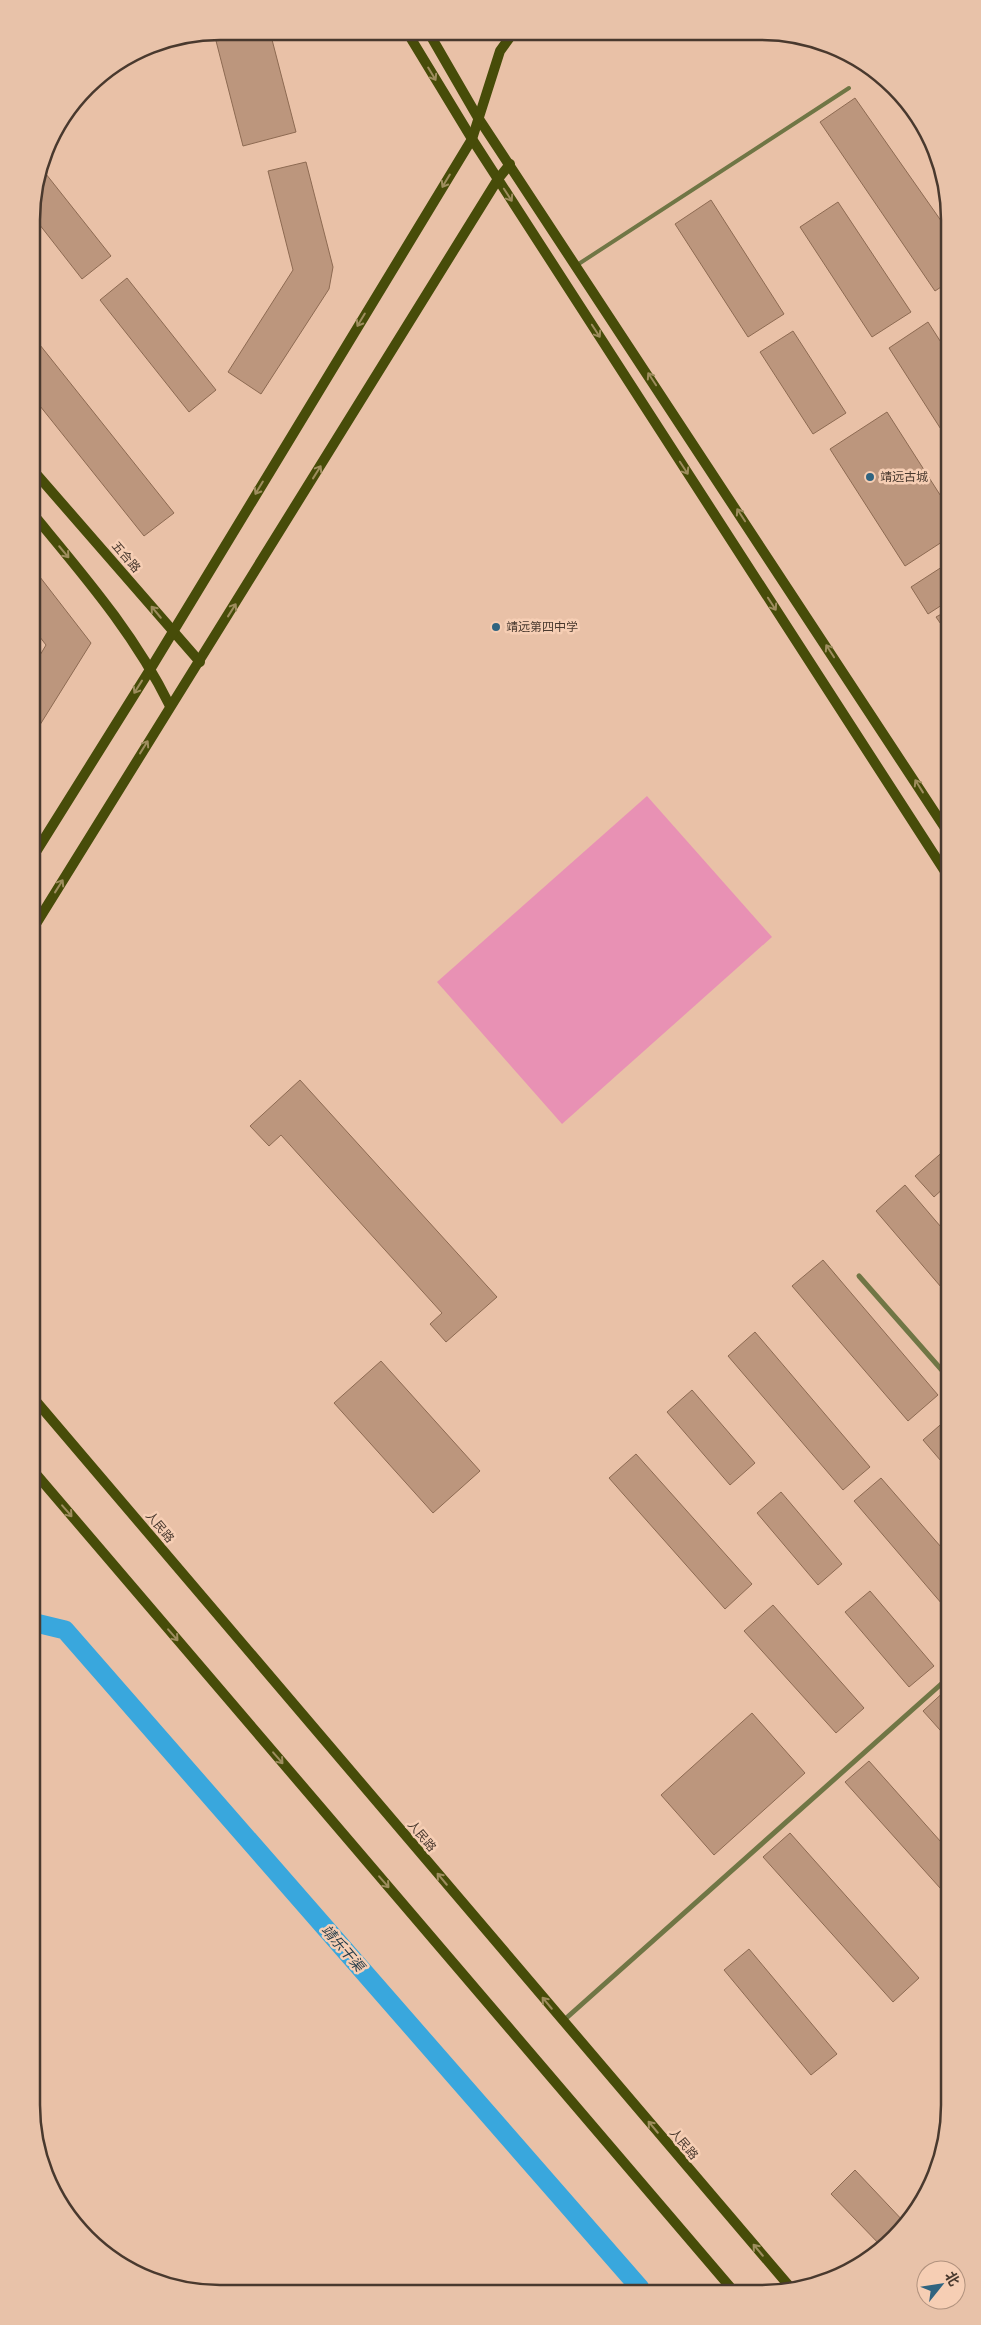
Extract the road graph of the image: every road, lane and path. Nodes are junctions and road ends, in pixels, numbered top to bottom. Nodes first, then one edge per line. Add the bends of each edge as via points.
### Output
1 (412, 40) edge
2 (434, 40) edge
3 (507, 40) edge
4 (849, 88) dead end
5 (477, 116) junction
6 (472, 139) junction
7 (510, 164) junction
8 (498, 179) junction
9 (577, 265) junction
10 (40, 478) edge
11 (40, 522) edge
12 (172, 630) junction
13 (200, 662) junction
14 (151, 668) junction
15 (170, 706) junction
16 (941, 822) edge
17 (40, 845) edge
18 (941, 866) edge
19 (40, 917) edge
20 (859, 1276) dead end
21 (941, 1369) edge
22 (40, 1406) edge
23 (40, 1479) edge
24 (941, 1684) edge
25 (563, 2021) junction
26 (786, 2283) edge
27 (728, 2285) edge

1 -> 6 main road
2 - 5 main road
3 - 5 main road via 500,51
4 - 9 lane
5 - 6 main road
5 - 7 main road
6 - 8 main road
6 -> 12 main road
7 - 8 main road
7 - 9 main road
13 -> 8 main road
8 -> 18 main road
16 -> 9 main road
12 -> 10 main road, 五合路
11 -> 14 main road via 104,600
12 - 13 main road, 五合路
12 - 14 main road
13 - 15 main road
14 - 15 main road
14 -> 17 main road
19 -> 15 main road
20 - 21 street
25 -> 22 main road, 人民路
23 -> 27 main road
24 - 25 street
26 -> 25 main road, 人民路

